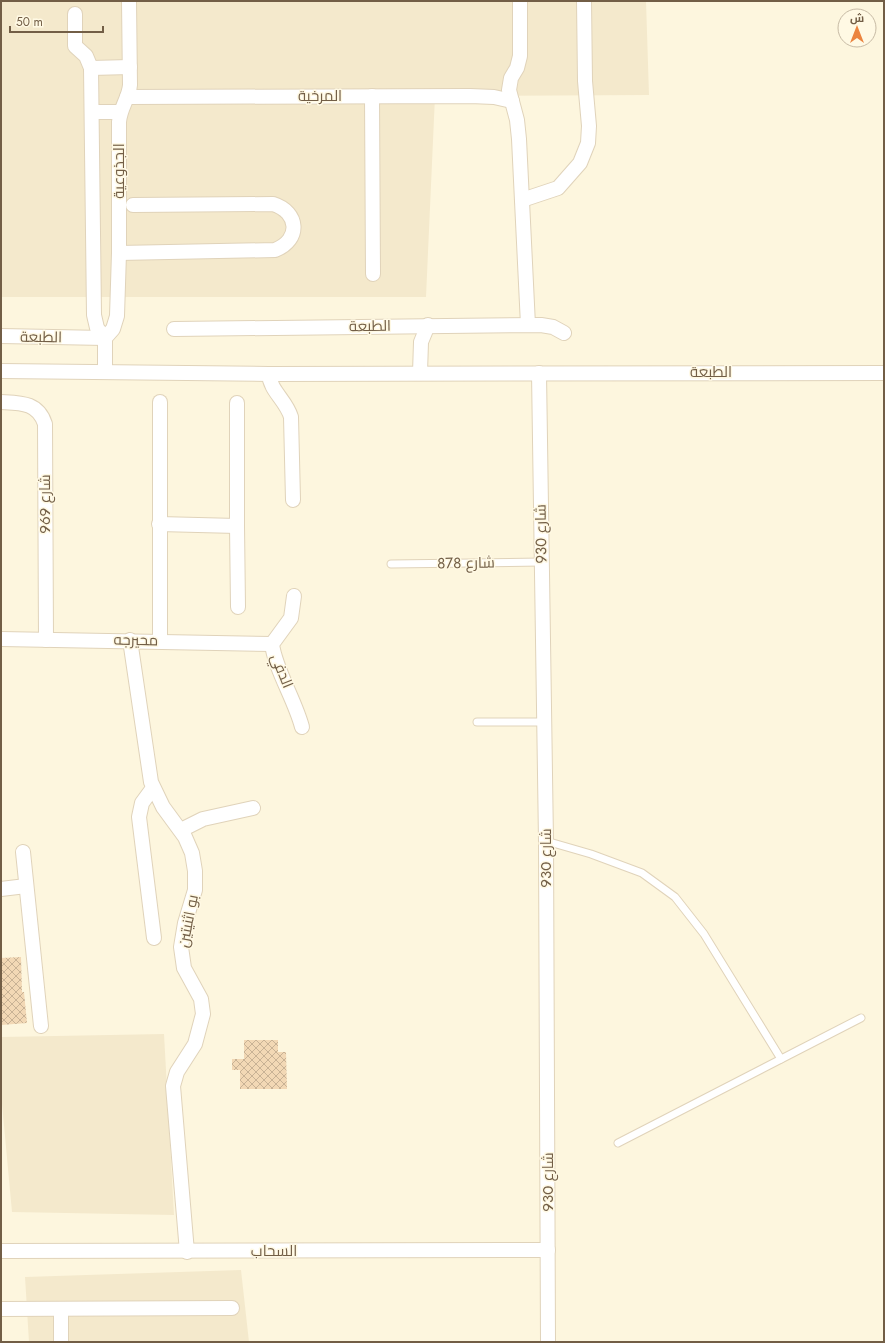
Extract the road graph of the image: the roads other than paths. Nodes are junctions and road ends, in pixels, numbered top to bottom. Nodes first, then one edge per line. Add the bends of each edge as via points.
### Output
1 (129, 1) edge
2 (520, 1) edge
3 (584, 1) edge
4 (75, 14) dead end
5 (130, 67) junction
6 (91, 68) junction
7 (372, 96) junction
8 (127, 97) junction
9 (512, 102) junction
10 (92, 112) junction
11 (120, 112) junction
12 (522, 200) junction
13 (133, 205) dead end
14 (119, 253) junction
15 (373, 274) dead end
16 (428, 325) junction
17 (528, 325) junction
18 (174, 329) dead end
19 (564, 333) dead end
20 (1, 336) edge
21 (105, 338) junction
22 (1, 371) edge
23 (105, 372) junction
24 (420, 373) junction
25 (539, 373) junction
26 (884, 373) edge
27 (269, 374) junction
28 (1, 402) edge
29 (160, 402) dead end
30 (237, 403) dead end
31 (293, 500) dead end
32 (159, 524) junction
33 (237, 526) junction
34 (542, 562) junction
35 (391, 564) dead end
36 (294, 596) dead end
37 (238, 607) dead end
38 (1, 639) edge
39 (46, 640) junction
40 (130, 640) junction
41 (160, 641) junction
42 (272, 644) junction
43 (477, 722) dead end
44 (544, 722) junction
45 (302, 727) dead end
46 (153, 788) junction
47 (253, 808) dead end
48 (181, 830) junction
49 (546, 842) junction
50 (23, 852) dead end
51 (26, 886) junction
52 (1, 889) edge
53 (154, 938) dead end
54 (861, 1018) dead end
55 (41, 1026) dead end
56 (781, 1059) junction
57 (618, 1143) dead end
58 (548, 1250) junction
59 (1, 1251) edge
60 (187, 1252) junction
61 (232, 1308) dead end
62 (1, 1309) edge
63 (62, 1309) junction
64 (61, 1342) edge
65 (548, 1342) edge

1 - 5 street, الجذوعية
2 - 9 street via 520,56 510,84
3 - 12 street via 588,142 580,163 558,188
4 - 6 street via 75,46 86,56
5 - 6 street
5 - 8 street, الجذوعية via 130,89
6 - 10 street, الجذوعية
7 - 8 street, المرخية
7 - 9 street, المرخية via 482,96
7 - 15 street
8 - 11 street, الجذوعية
9 - 12 street via 519,129
10 - 11 street
10 - 21 street, الجذوعية via 94,315 97,328
11 - 14 street, الجذوعية
12 - 17 street
13 - 14 street via 273,204 286,210 291,216 294,230 287,243 275,250
14 - 21 street, الجذوعية via 116,322
16 - 17 street, الطبعة
16 - 18 street, الطبعة
16 - 24 street via 421,342
17 - 19 street, الطبعة via 547,326
20 - 21 street, الطبعة
21 - 23 street, الجذوعية
22 - 23 street, الطبعة
23 - 27 street, الطبعة
24 - 25 street, الطبعة
24 - 27 street, الطبعة
25 - 26 street, الطبعة
25 - 34 street, شارع 930
27 - 31 street via 274,390 290,416
28 - 39 street, شارع 969 via 33,406 43,417 45,424
29 - 32 street
30 - 33 street
32 - 33 street
32 - 41 street
33 - 37 street
34 - 35 lane, شارع 878
34 - 44 street, شارع 930
36 - 42 street, الدفي via 291,618
38 - 39 street, محيرجه
39 - 40 street, محيرجه
40 - 41 street, محيرجه
40 - 46 street, بو اثنيتين
41 - 42 street, محيرجه
42 - 45 street, الدفي
43 - 44 lane
44 - 49 street, شارع 930
46 - 48 street, بو اثنيتين via 163,807
46 - 53 street via 142,803 139,817
47 - 48 street via 203,819
48 - 60 street, بو اثنيتين via 192,853 196,880 182,936 182,957 188,978 200,999 203,1014 195,1044 177,1072 172,1086
49 - 56 lane via 591,854 642,873 675,897 704,934
49 - 58 street, شارع 930
50 - 51 street
51 - 52 street
51 - 55 street
54 - 56 lane
56 - 57 lane
58 - 60 street, السحاب
58 - 65 street, شارع 930
59 - 60 street, السحاب
61 - 63 street
62 - 63 street
63 - 64 street

